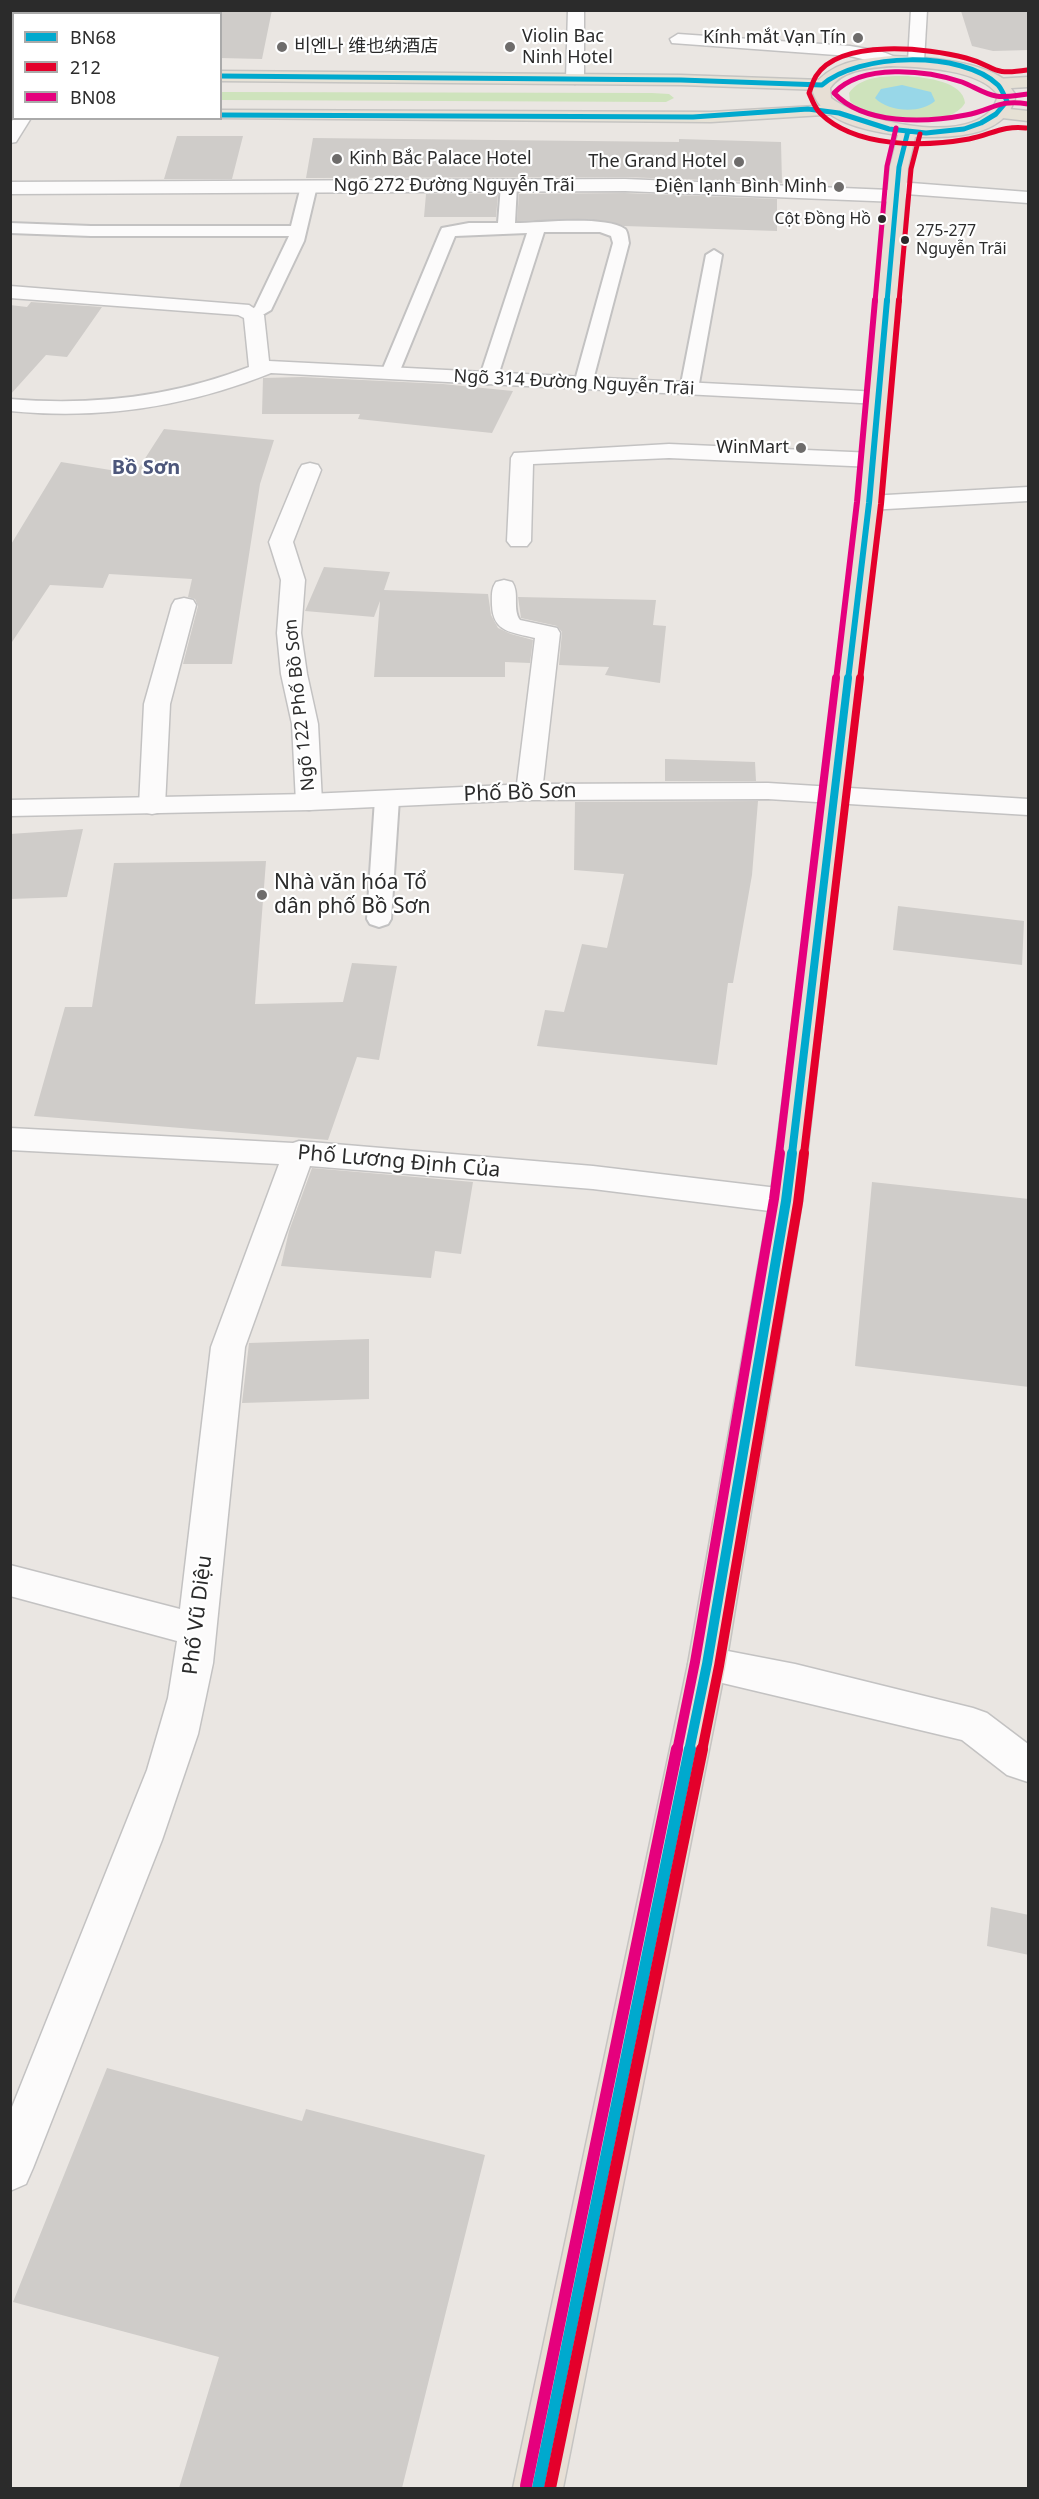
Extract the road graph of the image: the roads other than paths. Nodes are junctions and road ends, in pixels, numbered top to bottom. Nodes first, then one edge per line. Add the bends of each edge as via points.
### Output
1 (576, 10) edge
2 (919, 10) edge
3 (678, 39) dead end
4 (891, 61) junction
5 (916, 62) junction
6 (222, 76) edge
7 (575, 79) junction
8 (1029, 82) edge
9 (996, 84) junction
10 (822, 85) junction
11 (833, 110) junction
12 (1000, 113) junction
13 (222, 115) edge
14 (1029, 116) edge
15 (22, 120) edge
16 (908, 131) junction
17 (10, 138) edge
18 (509, 185) junction
19 (309, 186) junction
20 (10, 188) edge
21 (898, 192) junction
22 (1029, 198) edge
23 (10, 228) edge
24 (506, 228) junction
25 (537, 228) junction
26 (299, 231) junction
27 (714, 255) dead end
28 (10, 292) edge
29 (254, 315) junction
30 (269, 367) junction
31 (390, 373) junction
32 (488, 379) junction
33 (583, 384) junction
34 (689, 389) junction
35 (880, 398) junction
36 (13, 407) edge
37 (874, 460) junction
38 (310, 470) dead end
39 (1029, 494) edge
40 (869, 502) junction
41 (519, 541) dead end
42 (504, 587) dead end
43 (184, 605) dead end
44 (529, 792) junction
45 (833, 794) junction
46 (387, 798) junction
47 (309, 802) junction
48 (152, 806) junction
49 (1029, 807) edge
50 (10, 808) edge
51 (379, 919) dead end
52 (10, 1139) edge
53 (299, 1152) junction
54 (786, 1201) junction
55 (10, 1580) edge
56 (197, 1630) junction
57 (707, 1664) junction
58 (1029, 1764) edge
59 (10, 2168) edge
60 (538, 2488) edge

1 - 7 street
2 - 5 street
3 - 4 street via 850,51
4 - 5 highway
4 - 10 highway via 846,69
5 - 9 highway via 963,69
6 - 7 main road
7 - 10 main road
8 - 9 main road
9 - 12 highway via 1006,96
10 - 11 highway via 822,98
11 - 13 main road via 711,117
11 - 16 highway via 867,124
12 - 14 main road
12 - 16 highway via 964,128
15 - 17 street
16 - 21 highway via 899,167
18 - 19 street, Ngõ 272 Đường Nguyễn Trãi
18 - 21 street, Ngõ 272 Đường Nguyễn Trãi via 625,184
18 - 24 lane
19 - 20 street, Ngõ 272 Đường Nguyễn Trãi
19 - 26 lane
21 - 22 street, Ngõ 272 Đường Nguyễn Trãi
21 - 35 highway
23 - 26 lane
24 - 25 lane
24 - 31 lane via 448,232
25 - 32 lane
25 - 33 lane via 602,227 619,233 621,243
26 - 29 lane via 264,308
27 - 34 lane
28 - 29 street via 242,309
29 - 30 street via 257,364
30 - 31 street, Ngõ 314 Đường Nguyễn Trãi
30 - 36 street, Ngõ 314 Đường Nguyễn Trãi via 230,383 133,406
31 - 32 street, Ngõ 314 Đường Nguyễn Trãi
32 - 33 street, Ngõ 314 Đường Nguyễn Trãi
33 - 34 street, Ngõ 314 Đường Nguyễn Trãi
34 - 35 street, Ngõ 314 Đường Nguyễn Trãi
35 - 37 highway
37 - 40 highway
37 - 41 street via 669,451 522,458
38 - 47 street, Ngõ 122 Phố Bồ Sơn via 281,542 293,580 289,633 305,724
39 - 40 street
40 - 45 highway
42 - 44 street via 505,618 512,625 548,633
43 - 48 street via 157,704
44 - 45 street, Phố Bồ Sơn
44 - 46 street, Phố Bồ Sơn
45 - 49 street, Phố Bồ Sơn
45 - 54 highway
46 - 47 street, Phố Bồ Sơn
46 - 51 lane
47 - 48 street, Phố Bồ Sơn
48 - 50 street, Phố Bồ Sơn
52 - 53 street, Phố Lương Định Của
53 - 54 street, Phố Lương Định Của
53 - 56 street, Phố Vũ Diệu via 228,1347
54 - 57 highway
55 - 56 street
56 - 59 street, Phố Vũ Diệu via 195,1666 165,1773
57 - 58 street via 795,1681 973,1725
57 - 60 highway

